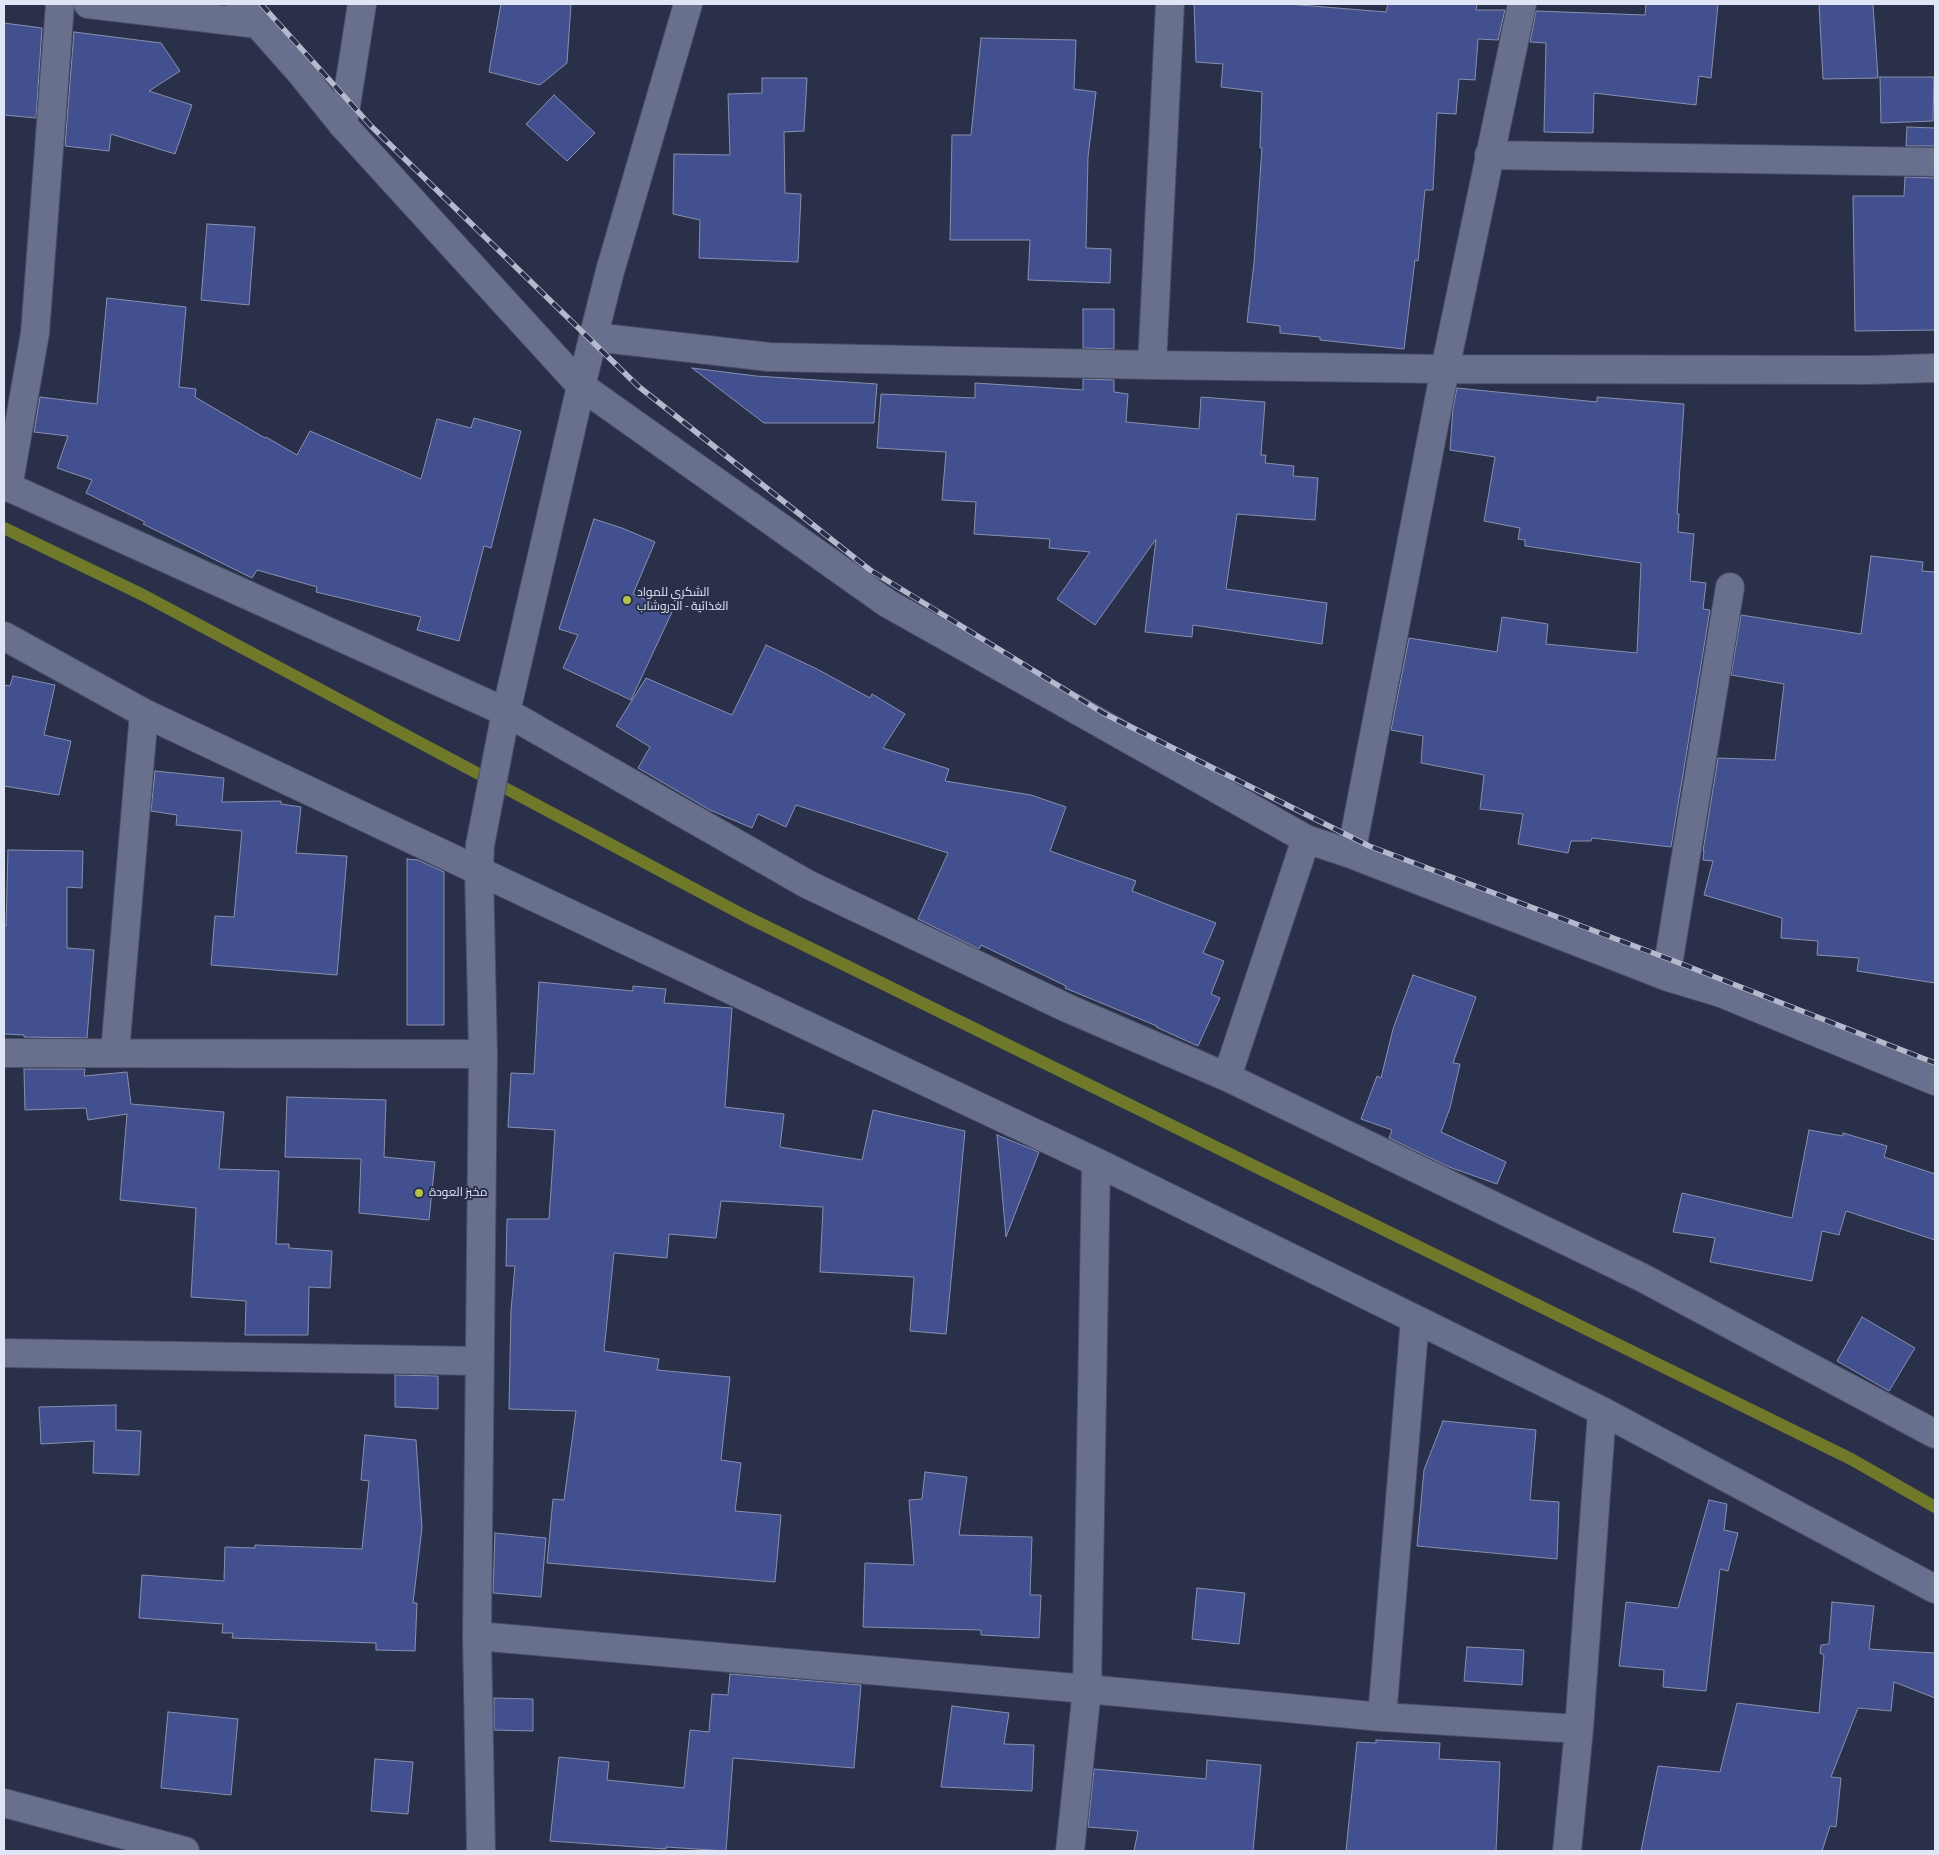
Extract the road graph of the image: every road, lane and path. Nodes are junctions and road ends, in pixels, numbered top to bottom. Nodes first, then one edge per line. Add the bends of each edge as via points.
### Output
1 (60, 4) edge
2 (88, 4) edge
3 (240, 4) edge
4 (362, 4) edge
5 (688, 4) edge
6 (1170, 4) edge
7 (1522, 4) edge
8 (258, 24) junction
9 (343, 125) junction
10 (1489, 155) junction
11 (1935, 162) edge
12 (594, 337) junction
13 (1152, 365) junction
14 (1935, 368) edge
15 (1445, 369) junction
16 (581, 386) junction
17 (6, 487) edge
18 (1730, 587) dead end
19 (4, 636) edge
20 (506, 712) junction
21 (144, 713) junction
22 (1306, 839) junction
23 (1352, 854) junction
24 (480, 858) junction
25 (1668, 977) junction
26 (114, 1052) junction
27 (4, 1053) edge
28 (483, 1054) junction
29 (1227, 1077) junction
30 (1935, 1080) edge
31 (1096, 1162) junction
32 (1415, 1319) junction
33 (4, 1353) edge
34 (479, 1361) junction
35 (1602, 1411) junction
36 (1935, 1434) edge
37 (1935, 1589) edge
38 (477, 1636) junction
39 (1087, 1689) junction
40 (1382, 1717) junction
41 (1579, 1729) junction
42 (4, 1803) edge
43 (185, 1851) edge
44 (481, 1851) edge
45 (1070, 1851) edge
46 (1567, 1851) edge

1 - 17 street via 34,333
2 - 8 street
3 - 8 street
4 - 9 street
5 - 12 street via 610,271
6 - 13 street
7 - 10 street
8 - 9 street
9 - 16 street
10 - 11 street
10 - 15 street
12 - 13 street via 769,357
12 - 16 street
13 - 15 street
14 - 15 street
15 - 23 street
16 - 20 street
16 - 22 street via 887,603
17 - 20 street
18 - 25 street
19 - 21 street
20 - 24 street
20 - 29 street via 807,884 1067,1008
21 - 24 street
21 - 26 street
22 - 23 street
22 - 29 street
23 - 25 street
24 - 28 street
24 - 31 street
25 - 30 street via 1721,992
26 - 27 street
26 - 28 street
28 - 34 street
29 - 36 street via 1643,1278
31 - 32 street
31 - 39 street
32 - 35 street
32 - 40 street
33 - 34 street
34 - 38 street
35 - 37 street
35 - 41 street
38 - 39 street
38 - 44 street
39 - 40 street
39 - 45 street
40 - 41 street
41 - 46 street
42 - 43 street

